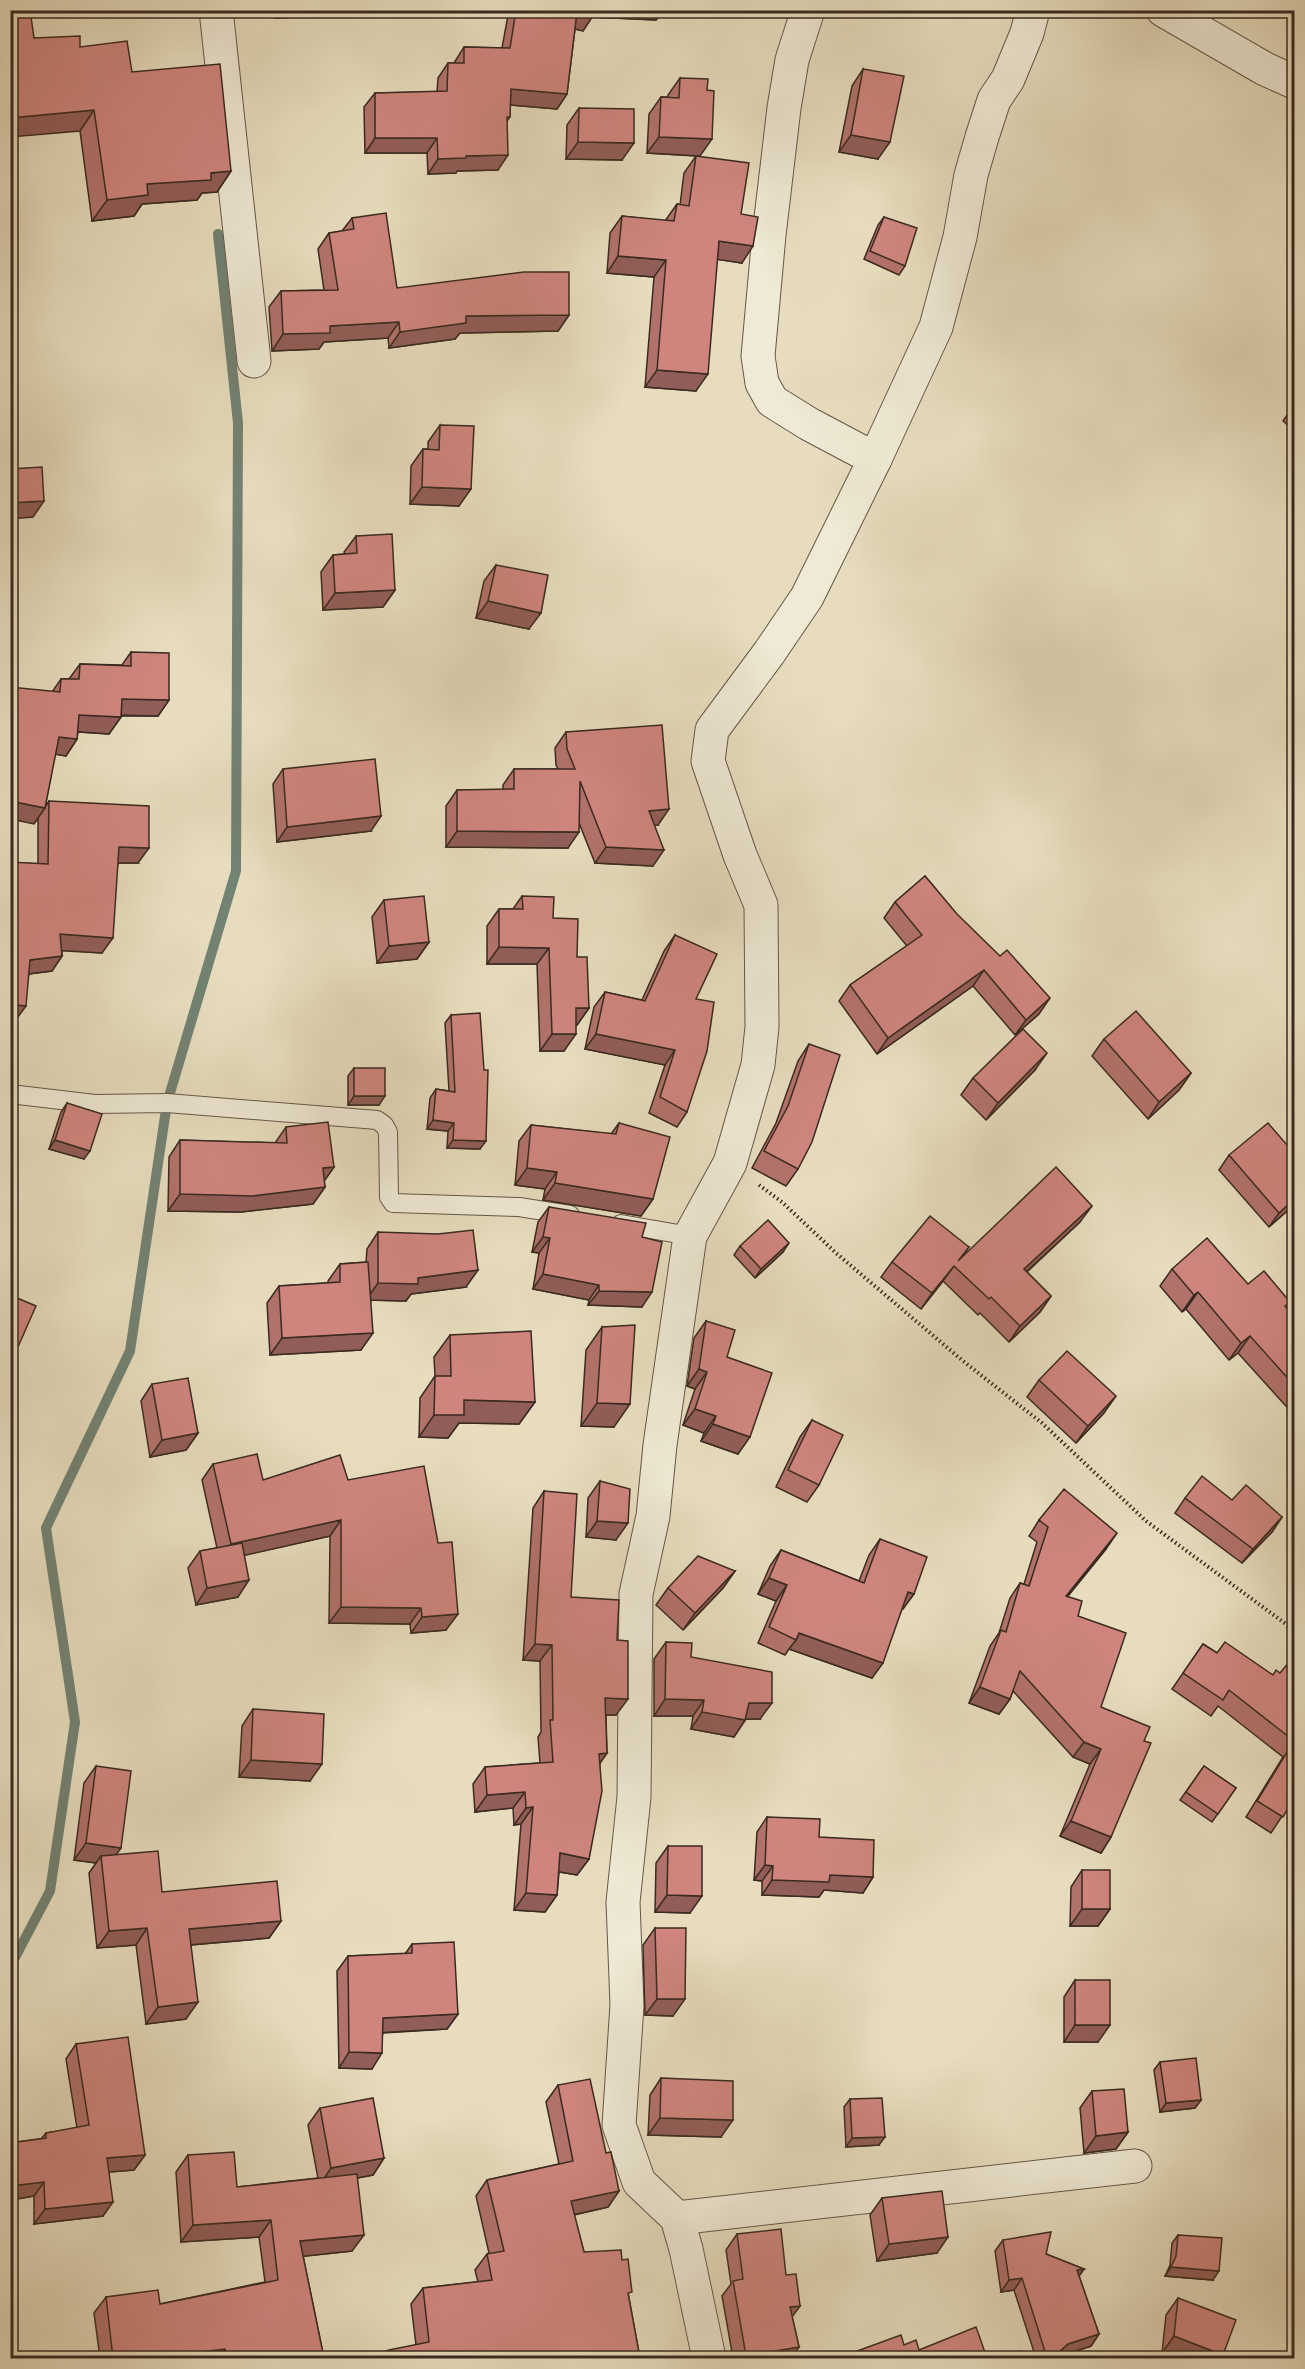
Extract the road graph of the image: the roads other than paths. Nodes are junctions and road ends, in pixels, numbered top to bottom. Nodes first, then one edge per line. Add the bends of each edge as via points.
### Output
1 (216, 10) edge
2 (808, 10) edge
3 (1033, 10) edge
4 (1163, 10) edge
5 (1294, 82) edge
6 (254, 361) dead end
7 (875, 459) junction
8 (10, 1094) edge
9 (690, 1236) junction
10 (1136, 2166) dead end
11 (677, 2218) junction
12 (709, 2358) edge

1 - 6 street
2 - 7 street via 792,60 784,108 758,356 762,383 772,401
3 - 7 street via 1027,33 1008,79 994,100 982,137 936,327
4 - 5 street
7 - 9 street via 807,597 712,730 708,761 761,905 762,1027 758,1065 730,1163
8 - 9 lane via 95,1104 166,1103 377,1120 388,1132 389,1197 393,1203 519,1207
9 - 11 street via 652,1516 636,1594 634,1797 623,1902 627,2005 619,2125 639,2182
10 - 11 street
11 - 12 street

